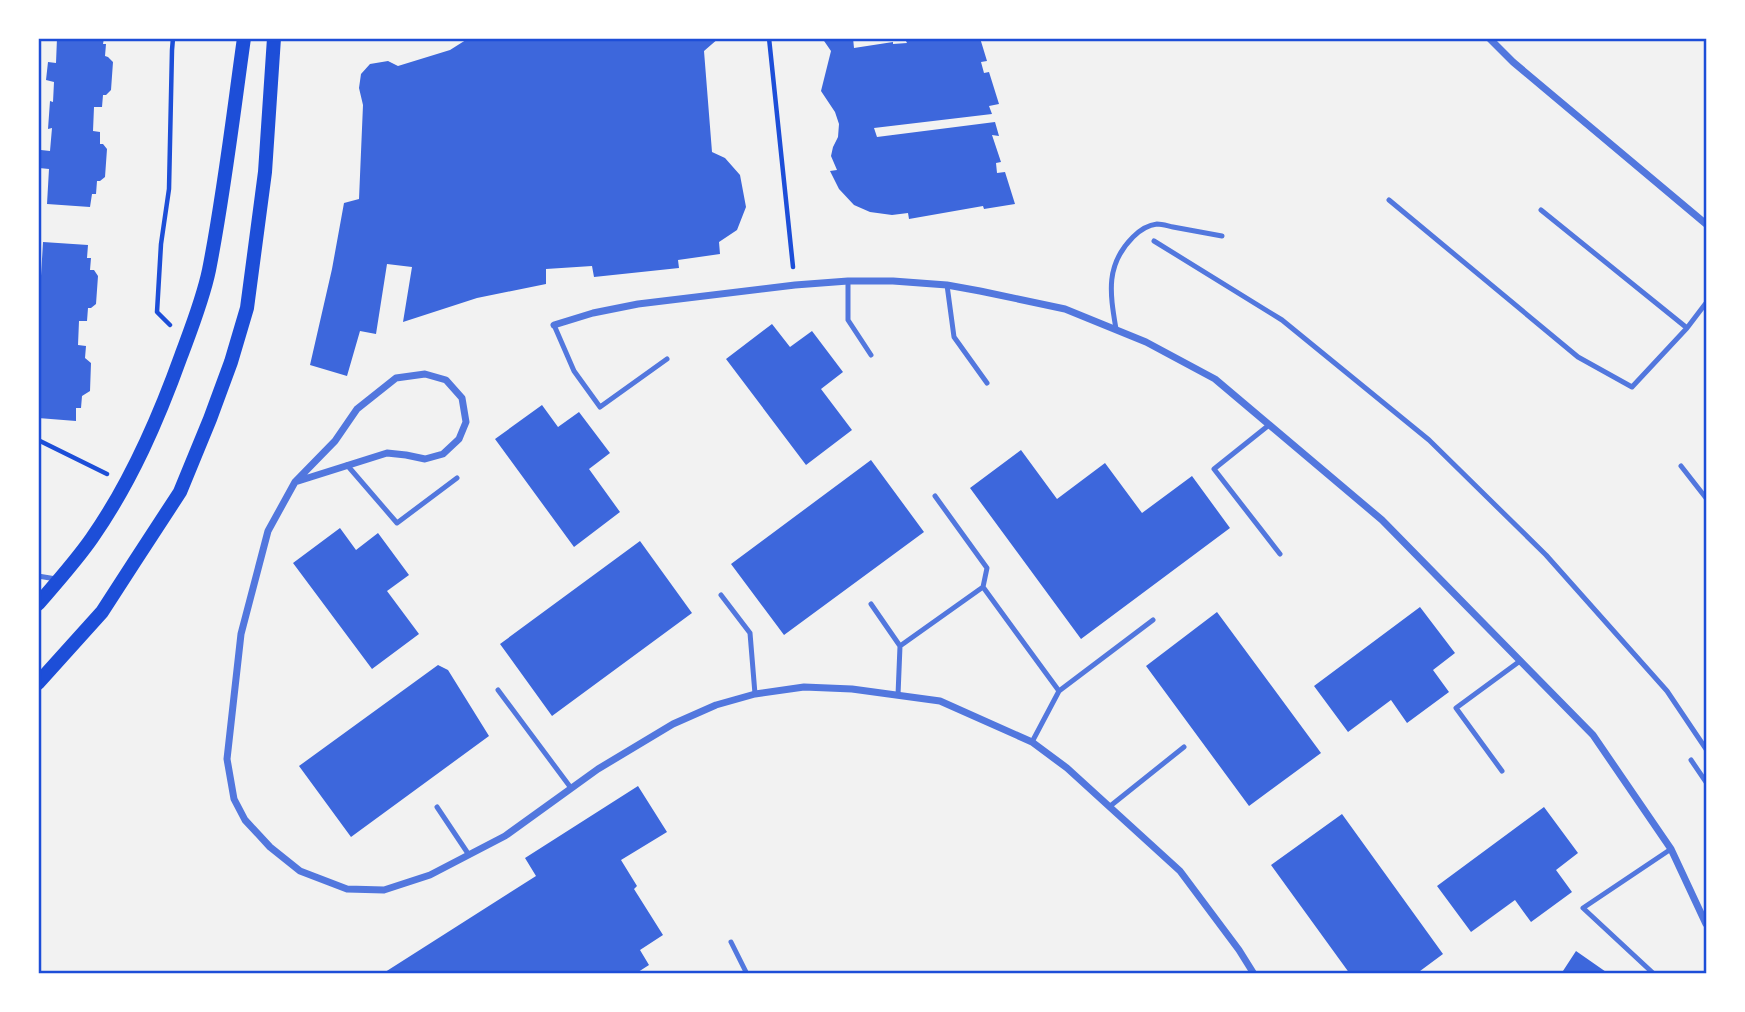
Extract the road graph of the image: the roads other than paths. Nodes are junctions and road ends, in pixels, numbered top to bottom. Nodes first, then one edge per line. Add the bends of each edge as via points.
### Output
1 (244, 38) edge
2 (274, 38) edge
3 (1489, 38) edge
4 (1389, 200) dead end
5 (1541, 210) dead end
6 (1706, 224) edge
7 (1222, 236) dead end
8 (1154, 241) dead end
9 (848, 281) junction
10 (947, 285) junction
11 (1706, 303) edge
12 (554, 325) joint
13 (1687, 328) junction
14 (1116, 329) junction
15 (871, 355) dead end
16 (667, 359) dead end
17 (987, 383) dead end
18 (1269, 425) junction
19 (347, 465) junction
20 (1681, 466) dead end
21 (457, 478) dead end
22 (295, 482) junction
23 (935, 496) dead end
24 (1706, 498) edge
25 (1280, 554) dead end
26 (38, 576) edge
27 (59, 579) junction
28 (983, 587) junction
29 (721, 595) dead end
30 (38, 604) edge
31 (871, 604) dead end
32 (1153, 620) dead end
33 (900, 646) junction
34 (1520, 661) junction
35 (38, 684) edge
36 (498, 690) dead end
37 (1059, 691) junction
38 (755, 694) junction
39 (898, 695) junction
40 (1032, 742) junction
41 (1184, 747) dead end
42 (1706, 749) edge
43 (1691, 760) dead end
44 (1503, 771) dead end
45 (1706, 782) edge
46 (571, 788) junction
47 (437, 807) dead end
48 (1109, 807) junction
49 (1671, 849) junction
50 (469, 855) junction
51 (1706, 925) edge
52 (731, 942) dead end
53 (747, 974) edge
54 (1254, 974) edge
55 (1654, 974) edge

1 - 27 main road via 208,273 186,342 149,438 121,491
2 - 35 main road via 265,172 247,308 231,362 180,492 102,612
3 - 6 street
4 - 13 lane via 1578,357 1632,387
5 - 13 lane
7 - 14 lane via 1157,224 1135,235 1123,248 1111,277
8 - 42 lane via 1282,320 1429,440 1546,555 1667,691
9 - 10 street
9 - 12 street via 638,304
9 - 15 lane via 848,320
10 - 14 street via 1065,309
10 - 17 lane via 954,337
11 - 13 lane
12 - 16 lane via 574,371 600,407
14 - 18 street via 1215,379
18 - 25 lane via 1214,469
18 - 34 street via 1382,520
19 - 21 lane via 397,523
19 - 22 street
19 - 22 street via 387,453 425,459 443,454 459,439 466,422 462,398 446,380 425,374 396,377 357,409
20 - 24 lane
22 - 50 street via 268,531 241,634 227,759 234,799 261,838 300,872 347,890 384,890 430,875
23 - 28 lane via 987,568
26 - 27 lane
27 - 30 main road
28 - 33 lane
28 - 37 lane
29 - 38 lane via 750,633
31 - 33 lane
32 - 37 lane
33 - 39 lane
34 - 44 lane via 1456,708
34 - 49 street via 1593,735
36 - 46 lane
37 - 40 lane
38 - 39 street via 804,687
38 - 46 street via 673,724
39 - 40 street via 940,701
40 - 48 street
41 - 48 lane
43 - 45 lane
46 - 50 street via 505,836
47 - 50 lane
48 - 54 street via 1180,872
49 - 51 street
49 - 55 lane via 1583,908
52 - 53 lane

